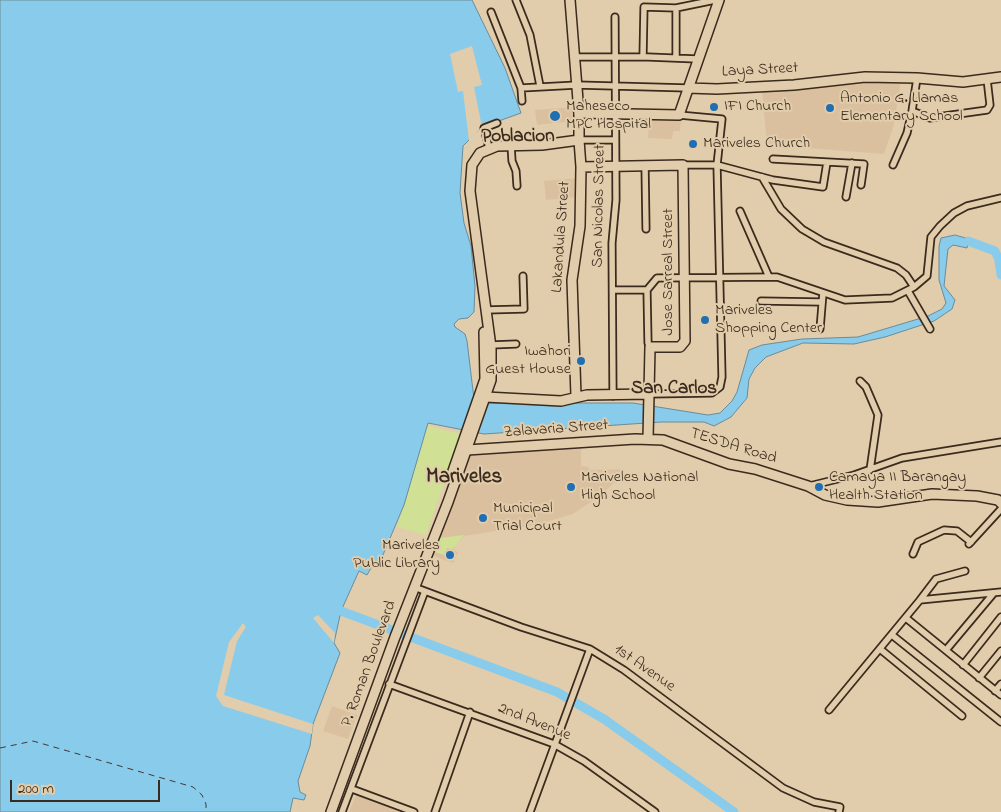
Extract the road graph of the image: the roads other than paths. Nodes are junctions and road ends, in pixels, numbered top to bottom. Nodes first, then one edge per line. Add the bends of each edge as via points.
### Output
1 (516, 0) edge
2 (570, 0) edge
3 (715, 0) edge
4 (719, 0) edge
5 (676, 8) junction
6 (492, 12) dead end
7 (615, 17) dead end
8 (615, 56) junction
9 (575, 57) junction
10 (643, 57) junction
11 (676, 58) junction
12 (697, 59) junction
13 (1001, 77) edge
14 (917, 78) junction
15 (987, 79) junction
16 (577, 85) junction
17 (540, 86) junction
18 (615, 86) junction
19 (520, 88) junction
20 (688, 88) junction
21 (522, 101) dead end
22 (912, 111) junction
23 (580, 112) junction
24 (615, 113) junction
25 (679, 115) junction
26 (498, 123) dead end
27 (579, 140) junction
28 (614, 140) junction
29 (511, 144) junction
30 (489, 148) junction
31 (772, 159) dead end
32 (826, 162) junction
33 (852, 163) junction
34 (645, 165) junction
35 (683, 165) junction
36 (717, 165) junction
37 (893, 165) dead end
38 (615, 166) junction
39 (581, 168) junction
40 (762, 177) junction
41 (862, 185) dead end
42 (517, 186) dead end
43 (846, 198) dead end
44 (1001, 198) edge
45 (740, 211) dead end
46 (646, 229) dead end
47 (523, 276) dead end
48 (684, 277) junction
49 (768, 277) junction
50 (719, 278) junction
51 (914, 287) junction
52 (613, 290) junction
53 (647, 290) junction
54 (908, 291) junction
55 (823, 293) junction
56 (762, 301) dead end
57 (821, 302) junction
58 (486, 310) junction
59 (930, 327) dead end
60 (820, 329) dead end
61 (516, 344) dead end
62 (491, 345) junction
63 (650, 347) junction
64 (860, 381) dead end
65 (650, 394) junction
66 (576, 396) junction
67 (613, 396) junction
68 (483, 399) junction
69 (468, 437) junction
70 (648, 439) junction
71 (1001, 442) edge
72 (467, 450) junction
73 (870, 470) junction
74 (808, 486) junction
75 (1001, 503) edge
76 (1001, 509) edge
77 (437, 527) junction
78 (912, 554) dead end
79 (965, 571) dead end
80 (414, 587) junction
81 (425, 591) junction
82 (1001, 592) edge
83 (992, 594) junction
84 (920, 600) junction
85 (1001, 617) edge
86 (906, 618) junction
87 (892, 634) junction
88 (590, 649) junction
89 (880, 649) junction
90 (946, 650) junction
91 (1001, 651) edge
92 (963, 665) junction
93 (979, 678) junction
94 (389, 684) junction
95 (1001, 684) edge
96 (996, 691) junction
97 (1001, 695) edge
98 (830, 710) dead end
99 (470, 712) junction
100 (962, 716) dead end
101 (1001, 722) edge
102 (554, 744) junction
103 (352, 789) junction
104 (336, 799) junction
105 (343, 810) edge
106 (840, 810) edge
107 (331, 812) edge
108 (414, 812) edge
109 (436, 812) edge
110 (530, 812) edge
111 (655, 812) edge

1 - 17 street via 530,35
2 - 9 street, Lakandula Street
3 - 5 street
4 - 12 street
5 - 10 street via 644,8
5 - 11 street
6 - 19 street
7 - 8 street, San Nicolas Street
8 - 9 street
8 - 10 street
8 - 18 street, San Nicolas Street
9 - 16 street, Lakandula Street
10 - 11 street
11 - 12 street
12 - 20 street
13 - 15 street, Laya Street
14 - 15 street, Laya Street via 963,82
14 - 20 street, Laya Street via 865,77 794,85
14 - 22 street
15 - 22 street via 990,105 987,110 930,118
16 - 17 street, Laya Street
16 - 18 street, Laya Street
16 - 23 street, Lakandula Street
17 - 19 street, Laya Street
18 - 20 street, Laya Street
18 - 24 street, San Nicolas Street
19 - 21 street
20 - 25 street
22 - 37 street via 907,133
23 - 24 street
23 - 27 street, Lakandula Street
24 - 25 street
24 - 28 street, San Nicolas Street
25 - 36 street via 722,119
26 - 30 street via 484,128
27 - 28 street
27 - 29 street via 542,145
27 - 39 street, Lakandula Street
28 - 38 street, San Nicolas Street
29 - 30 street
29 - 42 street
30 - 58 street, P. Roman Boulevard via 476,158 470,173
31 - 32 street
32 - 33 street
32 - 40 street via 824,187
33 - 41 street via 864,164
33 - 43 street
34 - 35 street
34 - 38 street
34 - 46 street
35 - 36 street
35 - 48 street, Jose Sarreal Street
36 - 40 street
36 - 50 street
38 - 39 street
38 - 52 street, San Nicolas Street
39 - 66 street, Lakandula Street via 580,226 572,280
40 - 51 street via 782,209 802,229 824,242 897,268 906,274
44 - 51 street via 967,206 940,226 932,237 927,276
45 - 49 street
47 - 58 street via 524,309
48 - 50 street
48 - 53 street via 657,278
48 - 63 street, Jose Sarreal Street via 684,345
49 - 50 street
49 - 55 street via 795,282
50 - 65 street via 722,377 718,390
51 - 54 street
52 - 53 street
52 - 67 street, San Nicolas Street
53 - 63 street
54 - 55 street via 892,298 845,300
54 - 59 street
55 - 57 street
56 - 57 street
57 - 60 street
58 - 62 street, P. Roman Boulevard
58 - 68 street, P. Roman Boulevard via 483,321 486,368
61 - 62 street
62 - 68 street, P. Roman Boulevard via 492,368
63 - 65 street
64 - 73 street via 878,415
65 - 67 street
65 - 70 street
66 - 67 street
66 - 68 street via 561,401
68 - 69 street, P. Roman Boulevard
69 - 72 street, P. Roman Boulevard
69 - 77 street, P. Roman Boulevard via 442,499
70 - 72 street, Zalavaria Street
70 - 74 street, TESDA Road via 663,440 729,464
71 - 73 street via 902,458
72 - 77 street, P. Roman Boulevard
73 - 74 street
74 - 75 street, TESDA Road via 824,495 847,500 878,502 932,494 976,496
76 - 78 street via 970,543 957,531 944,530 918,542
77 - 80 street, P. Roman Boulevard
79 - 84 street via 936,579
80 - 81 street, 1st Avenue
80 - 104 street, P. Roman Boulevard
81 - 88 street, 1st Avenue
81 - 94 street
82 - 83 street
83 - 84 street
83 - 90 street
84 - 86 street
85 - 92 street
86 - 87 street
86 - 90 street
87 - 89 street
87 - 101 street
88 - 102 street
88 - 106 street, 1st Avenue via 624,670 783,788
89 - 98 street
89 - 100 street
90 - 92 street
91 - 93 street
92 - 93 street
93 - 96 street
94 - 99 street, 2nd Avenue
94 - 103 street
95 - 96 street
96 - 97 street
99 - 102 street, 2nd Avenue
99 - 109 street
102 - 110 street
102 - 111 street, 2nd Avenue via 584,761
103 - 105 street
103 - 108 street
104 - 105 street
104 - 107 street, P. Roman Boulevard

